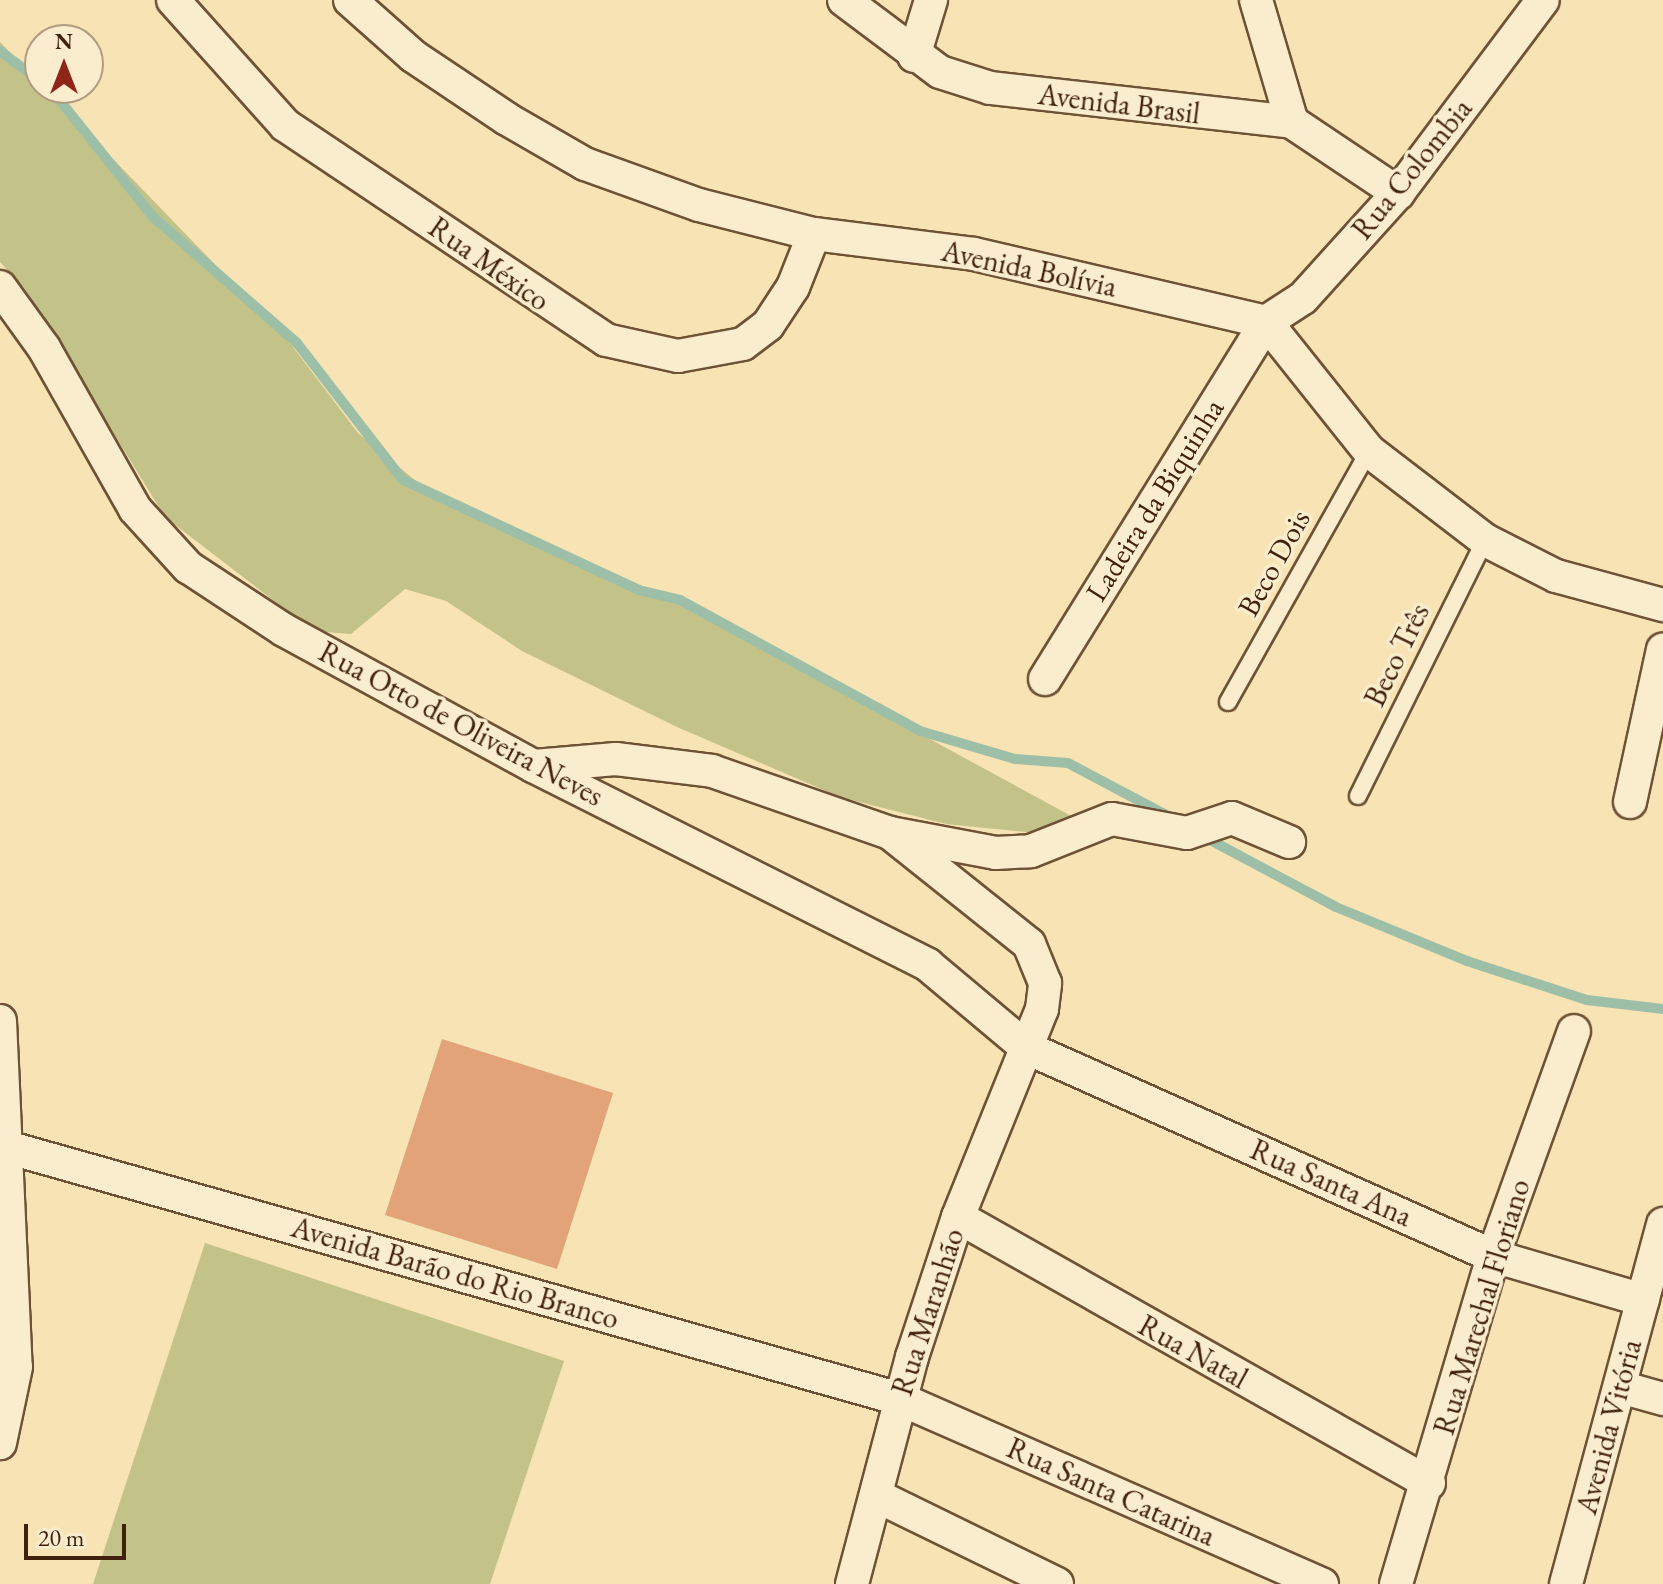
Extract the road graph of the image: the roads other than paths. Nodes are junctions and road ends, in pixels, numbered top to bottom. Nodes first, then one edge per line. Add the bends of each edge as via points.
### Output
1 (173, 0) edge
2 (350, 0) edge
3 (844, 0) edge
4 (931, 0) edge
5 (1256, 0) edge
6 (1543, 0) edge
7 (914, 56) junction
8 (1292, 122) junction
9 (1398, 193) junction
10 (814, 234) junction
11 (0, 287) edge
12 (1266, 322) junction
13 (1369, 451) junction
14 (1485, 540) junction
15 (1663, 605) edge
16 (1663, 650) edge
17 (1045, 679) dead end
18 (1228, 702) dead end
19 (533, 766) junction
20 (1358, 796) dead end
21 (1630, 802) dead end
22 (890, 833) junction
23 (1289, 842) dead end
24 (0, 1021) edge
25 (1574, 1031) dead end
26 (0, 1035) edge
27 (1027, 1048) junction
28 (10, 1148) junction
29 (958, 1217) junction
30 (1663, 1224) edge
31 (1493, 1256) junction
32 (1643, 1300) junction
33 (8, 1367) edge
34 (1620, 1387) junction
35 (900, 1399) junction
36 (1663, 1399) edge
37 (0, 1443) edge
38 (1429, 1483) junction
39 (879, 1497) junction
40 (852, 1584) edge
41 (1057, 1584) edge
42 (1322, 1584) edge
43 (1396, 1584) edge
44 (1566, 1584) edge

1 - 10 street, Rua México via 285,125 606,340 678,356 743,344 768,325 793,287
2 - 10 street, Avenida Bolívia via 413,56 585,164 699,205
3 - 7 street, Avenida Brasil
4 - 7 street
5 - 8 street
6 - 9 street, Rua Colombia
7 - 8 street, Avenida Brasil via 990,88
8 - 9 street, Avenida Brasil
9 - 12 street, Rua Colombia via 1303,298
10 - 12 street, Avenida Bolívia via 974,254
11 - 19 street, Rua Otto de Oliveira Neves via 44,348 135,509 188,567 284,630
12 - 13 street
12 - 17 street, Ladeira da Biquinha
13 - 14 street
13 - 18 lane, Beco Dois
14 - 15 street via 1556,576
14 - 20 lane, Beco Três
16 - 21 street
19 - 22 street via 616,759 712,771
19 - 27 street, Rua Otto de Oliveira Neves via 928,965
22 - 23 street via 996,853 1031,851 1112,819 1187,833 1232,818
22 - 27 street, Rua Maranhão via 1042,961 1042,1009
24 - 26 street
25 - 31 street, Rua Marechal Floriano
26 - 28 street
27 - 29 street, Rua Maranhão
27 - 31 street, Rua Santa Ana
28 - 33 street
28 - 35 street, Avenida Barão do Rio Branco
29 - 35 street, Rua Maranhão
29 - 38 street, Rua Natal
30 - 32 street, Avenida Vitória
31 - 32 street, Rua Santa Ana
31 - 38 street, Rua Marechal Floriano
32 - 34 street, Avenida Vitória
33 - 37 street
34 - 36 street
34 - 44 street, Avenida Vitória
35 - 39 street, Rua Maranhão
35 - 42 street, Rua Santa Catarina
38 - 43 street, Rua Marechal Floriano
39 - 40 street, Rua Maranhão
39 - 41 street

